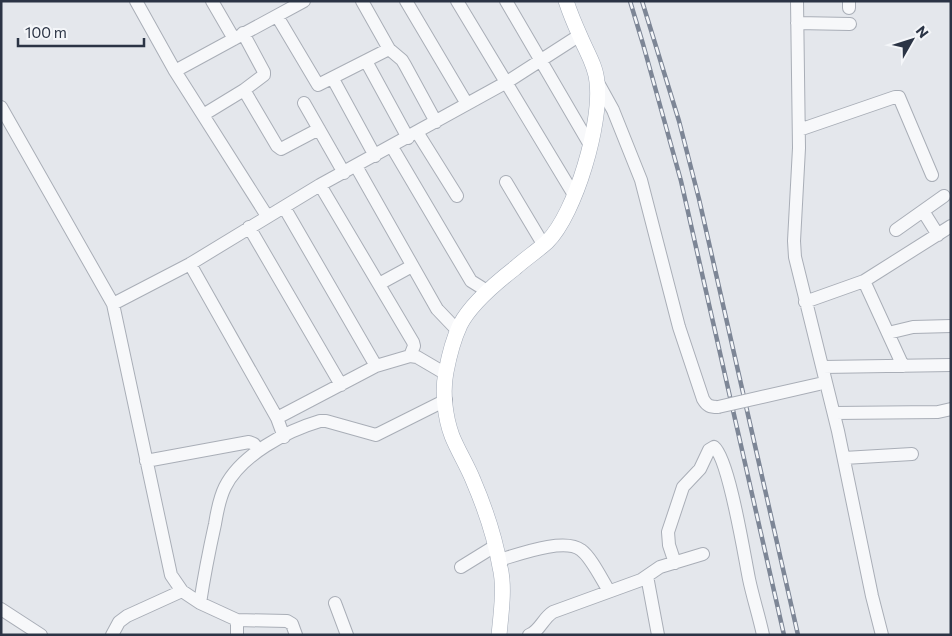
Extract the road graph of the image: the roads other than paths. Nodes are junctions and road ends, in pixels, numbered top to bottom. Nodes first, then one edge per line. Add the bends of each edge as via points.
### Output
1 (136, 1) edge
2 (213, 1) edge
3 (304, 1) edge
4 (362, 1) edge
5 (406, 1) edge
6 (457, 1) edge
7 (506, 1) edge
8 (566, 1) edge
9 (797, 1) edge
10 (277, 16) junction
11 (797, 23) junction
12 (850, 24) dead end
13 (580, 35) junction
14 (238, 36) junction
15 (389, 49) junction
16 (541, 60) junction
17 (366, 61) junction
18 (175, 71) junction
19 (333, 79) junction
20 (598, 81) junction
21 (507, 82) junction
22 (244, 90) junction
23 (304, 103) dead end
24 (467, 104) junction
25 (1, 107) edge
26 (203, 115) junction
27 (436, 122) junction
28 (319, 129) junction
29 (799, 130) junction
30 (412, 135) junction
31 (590, 145) junction
32 (392, 146) junction
33 (375, 156) junction
34 (356, 166) junction
35 (344, 173) junction
36 (932, 175) dead end
37 (506, 182) dead end
38 (320, 185) junction
39 (574, 195) junction
40 (457, 196) dead end
41 (944, 196) dead end
42 (284, 207) junction
43 (923, 210) junction
44 (267, 216) junction
45 (951, 226) edge
46 (249, 227) junction
47 (896, 230) dead end
48 (938, 235) junction
49 (543, 244) junction
50 (190, 264) junction
51 (412, 266) junction
52 (864, 281) junction
53 (379, 284) junction
54 (487, 291) junction
55 (805, 302) junction
56 (114, 304) junction
57 (951, 326) edge
58 (458, 331) junction
59 (888, 333) junction
60 (410, 356) junction
61 (951, 365) edge
62 (376, 366) junction
63 (903, 366) junction
64 (823, 367) junction
65 (446, 374) junction
66 (823, 382) junction
67 (341, 385) junction
68 (446, 400) junction
69 (951, 409) edge
70 (834, 413) junction
71 (278, 418) junction
72 (284, 436) junction
73 (258, 450) junction
74 (912, 454) dead end
75 (844, 458) junction
76 (146, 461) junction
77 (497, 553) junction
78 (703, 554) dead end
79 (675, 563) junction
80 (461, 567) dead end
81 (647, 576) junction
82 (182, 591) junction
83 (609, 591) junction
84 (200, 603) junction
85 (335, 603) dead end
86 (1, 609) edge
87 (237, 620) junction
88 (41, 635) edge
89 (112, 635) edge
90 (237, 635) edge
91 (296, 635) edge
92 (347, 635) edge
93 (499, 635) edge
94 (529, 635) edge
95 (658, 635) edge
96 (764, 635) edge
97 (882, 635) edge

1 - 18 street
2 - 14 street
3 - 10 street
4 - 15 street
5 - 24 street
6 - 21 street
7 - 16 street
8 - 13 main road
9 - 11 street
10 - 14 street
10 - 19 street via 315,82 318,85
11 - 12 street
11 - 29 street
13 - 16 street
13 - 20 main road
14 - 18 street
14 - 22 street via 264,72 262,78
15 - 17 street
15 - 27 street via 402,60
16 - 21 street
16 - 31 street
17 - 19 street
17 - 30 street
18 - 26 street
19 - 33 street
20 - 31 main road
20 - 66 street, bridge via 644,189 679,327 707,405 718,407
21 - 24 street
21 - 39 street
22 - 26 street
22 - 28 street via 281,149
23 - 28 street
24 - 27 street
25 - 56 street
26 - 44 street
27 - 30 street
28 - 35 street
29 - 36 street via 899,97
29 - 55 street via 794,249
30 - 32 street
30 - 40 street
31 - 39 main road
32 - 33 street
32 - 54 street via 471,281
33 - 34 street
34 - 35 street
34 - 51 street
35 - 38 street
37 - 49 street
38 - 42 street
38 - 53 street
39 - 49 main road via 560,225
41 - 43 street
42 - 44 street
42 - 62 street
43 - 47 street
43 - 48 street
44 - 46 street
45 - 48 street
46 - 50 street
46 - 67 street
48 - 52 street
49 - 54 main road
50 - 56 street
50 - 71 street
51 - 53 street
51 - 58 street via 437,309
52 - 55 street
52 - 59 street
53 - 60 street via 413,342
54 - 58 main road
55 - 64 street
56 - 76 street
57 - 59 street via 913,327
58 - 65 main road
59 - 63 street
60 - 62 street
60 - 65 street
61 - 63 street
62 - 67 street
63 - 64 street
64 - 66 street
65 - 68 main road
66 - 70 street
67 - 71 street
68 - 72 street via 376,435 326,421
68 - 77 main road via 452,436 469,468
69 - 70 street via 938,412
70 - 75 street
71 - 72 street
72 - 73 street
73 - 76 street via 249,442
73 - 84 street via 224,489
74 - 75 street
75 - 97 street
76 - 82 street via 171,575
77 - 80 street
77 - 83 street via 549,546 576,547 585,553
77 - 93 main road via 501,569
78 - 79 street
79 - 81 street via 660,567
79 - 96 street via 668,532 683,488 700,470 714,446 727,474
81 - 83 street
81 - 95 street
82 - 84 street
82 - 89 street via 127,616 119,622
83 - 94 street via 549,614
84 - 87 street
85 - 92 street
86 - 88 street
87 - 90 street
87 - 91 street via 287,622 292,624

